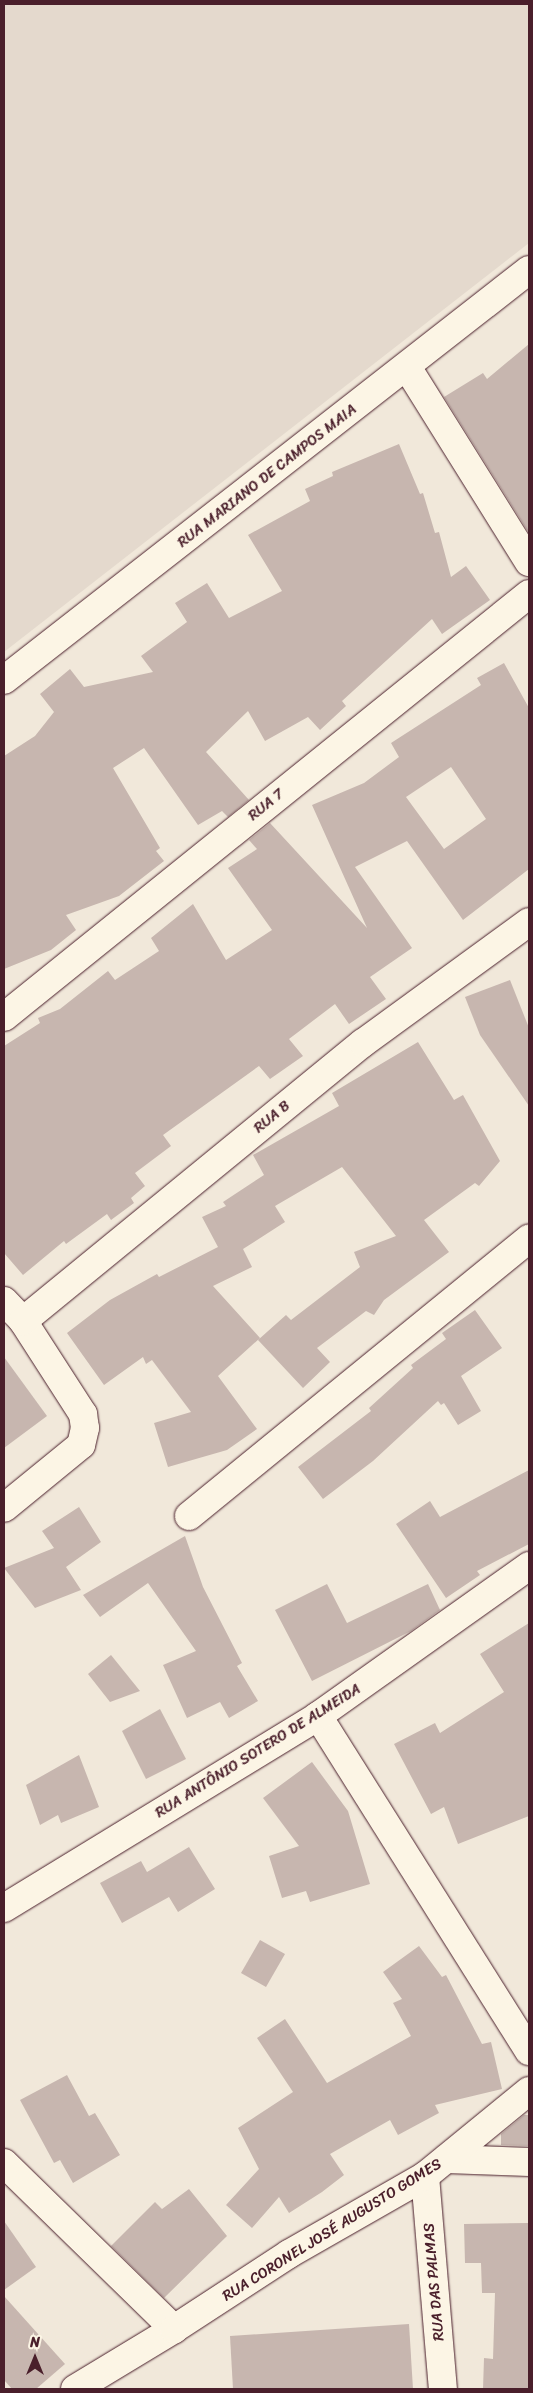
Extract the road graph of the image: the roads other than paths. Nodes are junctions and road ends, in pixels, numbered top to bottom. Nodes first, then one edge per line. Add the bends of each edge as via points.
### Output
1 (529, 270) edge
2 (407, 368) junction
3 (529, 562) edge
4 (529, 594) edge
5 (4, 680) edge
6 (529, 922) edge
7 (4, 1017) edge
8 (529, 1239) edge
9 (4, 1302) edge
10 (23, 1321) junction
11 (4, 1508) edge
12 (189, 1516) dead end
13 (529, 1566) edge
14 (318, 1716) junction
15 (4, 1908) edge
16 (529, 2051) edge
17 (529, 2091) edge
18 (447, 2159) junction
19 (529, 2162) edge
20 (4, 2163) edge
21 (425, 2176) junction
22 (174, 2329) junction
23 (75, 2389) edge
24 (443, 2389) edge

1 - 2 street, RUA MARIANO DE CAMPOS MAIA
2 - 3 street
2 - 5 street, RUA MARIANO DE CAMPOS MAIA
4 - 7 street, RUA 7
6 - 10 street, RUA B via 363,1043
8 - 12 street
9 - 10 street
10 - 11 street via 83,1414 85,1428 81,1445
13 - 14 street, RUA ANTÔNIO SOTERO DE ALMEIDA
14 - 15 street, RUA ANTÔNIO SOTERO DE ALMEIDA
14 - 16 street
17 - 18 street, RUA CORONEL JOSÉ AUGUSTO GOMES
18 - 19 street
18 - 21 street, RUA CORONEL JOSÉ AUGUSTO GOMES
20 - 22 street
21 - 22 street, RUA CORONEL JOSÉ AUGUSTO GOMES via 288,2254
21 - 24 street, RUA DAS PALMAS
22 - 23 street, RUA CORONEL JOSÉ AUGUSTO GOMES

